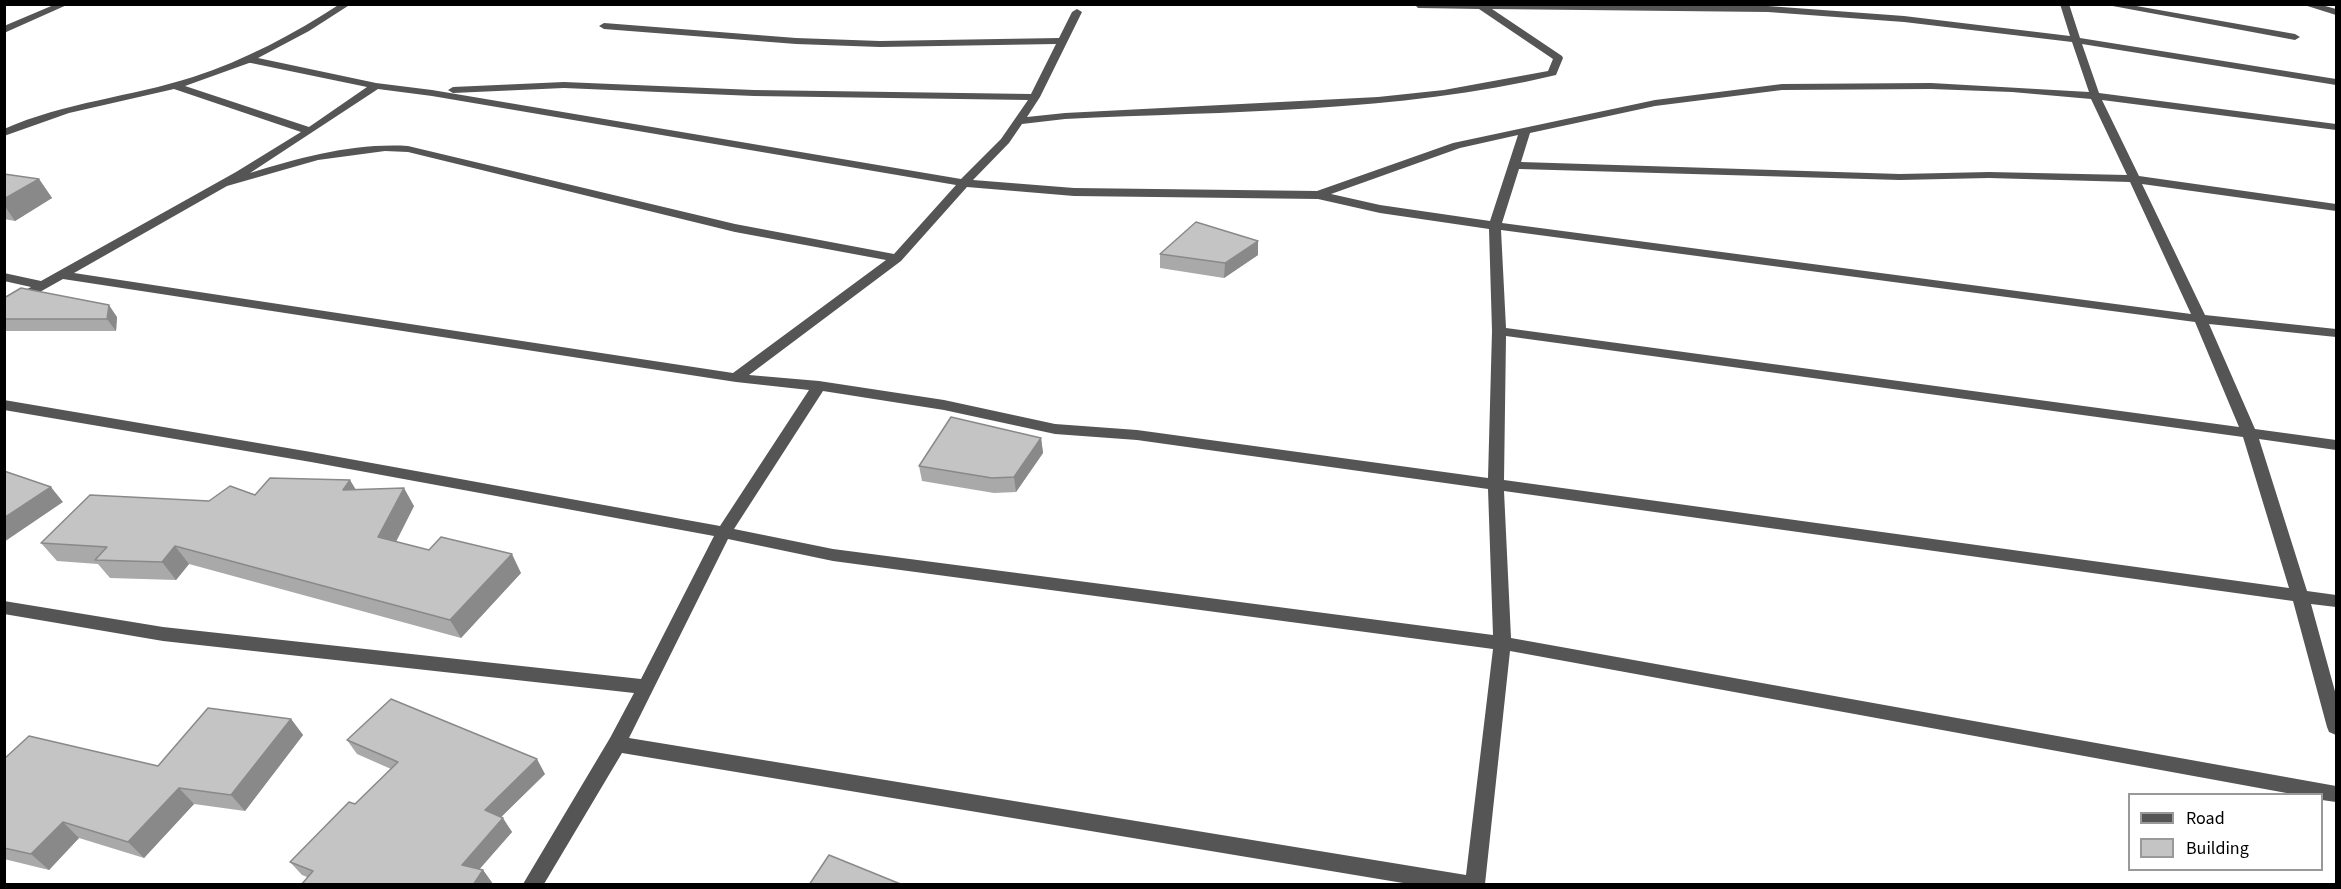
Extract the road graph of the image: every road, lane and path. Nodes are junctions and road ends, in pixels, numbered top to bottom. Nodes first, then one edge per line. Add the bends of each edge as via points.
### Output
1 (65, 4) edge
2 (347, 4) edge
3 (2064, 4) edge
4 (2106, 4) edge
5 (2305, 4) edge
6 (1418, 5) edge
7 (1482, 6) junction
8 (1901, 8) dead end
9 (1077, 12) dead end
10 (2337, 12) edge
11 (1904, 19) junction
12 (604, 26) dead end
13 (4, 30) edge
14 (2295, 37) dead end
15 (2076, 40) junction
16 (1062, 41) junction
17 (251, 60) junction
18 (2337, 82) edge
19 (176, 86) junction
20 (376, 86) junction
21 (427, 92) junction
22 (2095, 96) junction
23 (1035, 97) junction
24 (1019, 121) junction
25 (2337, 127) edge
26 (1526, 129) junction
27 (310, 131) junction
28 (4, 133) edge
29 (1515, 165) junction
30 (2134, 180) junction
31 (227, 183) junction
32 (964, 183) junction
33 (1318, 195) junction
34 (2337, 207) edge
35 (1495, 226) junction
36 (897, 258) junction
37 (61, 275) junction
38 (4, 277) edge
39 (42, 285) junction
40 (4, 308) edge
41 (2200, 319) junction
42 (1499, 331) junction
43 (2337, 333) edge
44 (736, 378) junction
45 (819, 386) junction
46 (4, 405) edge
47 (2249, 432) junction
48 (2337, 445) edge
49 (1496, 486) junction
50 (724, 532) junction
51 (2300, 595) junction
52 (2337, 601) edge
53 (4, 607) edge
54 (1502, 643) junction
55 (646, 687) junction
56 (2337, 727) edge
57 (617, 744) junction
58 (2337, 794) edge
59 (533, 885) edge
60 (1463, 885) edge
61 (1475, 885) edge

1 - 13 street
2 - 17 street
3 - 15 street
4 - 14 street
5 - 10 street
6 - 7 street
7 - 11 street via 1768,9
7 - 24 street via 1557,58 1552,72 1444,93 1378,100
8 - 11 street
9 - 16 street
11 - 15 street
12 - 16 street via 880,44
15 - 18 street
15 - 22 street
16 - 23 street
17 - 19 street
17 - 20 street
19 - 27 street
19 - 28 street via 51,116
20 - 21 street
20 - 27 street
21 - 23 street via 564,85 754,93
21 - 32 street
22 - 25 street
22 - 26 street via 1932,86 1782,87 1655,102
22 - 30 street
23 - 24 street
24 - 32 street
26 - 29 street
26 - 33 street via 1457,145
27 - 31 street
29 - 30 street
29 - 35 street
30 - 34 street
30 - 41 street
31 - 36 street via 332,154 385,146 735,228
31 - 37 street
32 - 33 street via 1074,192
32 - 36 street
33 - 35 street via 1380,210
35 - 41 street
35 - 42 street
36 - 44 street
37 - 39 street
37 - 44 street
38 - 39 street
39 - 40 street
41 - 43 street
41 - 47 street
42 - 47 street
42 - 49 street
44 - 45 street
45 - 49 street via 944,405 1055,429 1137,435
45 - 50 street
46 - 50 street
47 - 48 street
47 - 51 street
49 - 51 street
49 - 54 street
50 - 54 street via 833,555
50 - 55 street
51 - 52 street
51 - 56 street
53 - 55 street via 163,634
54 - 58 street
54 - 61 street
55 - 57 street
57 - 59 street
57 - 60 street

